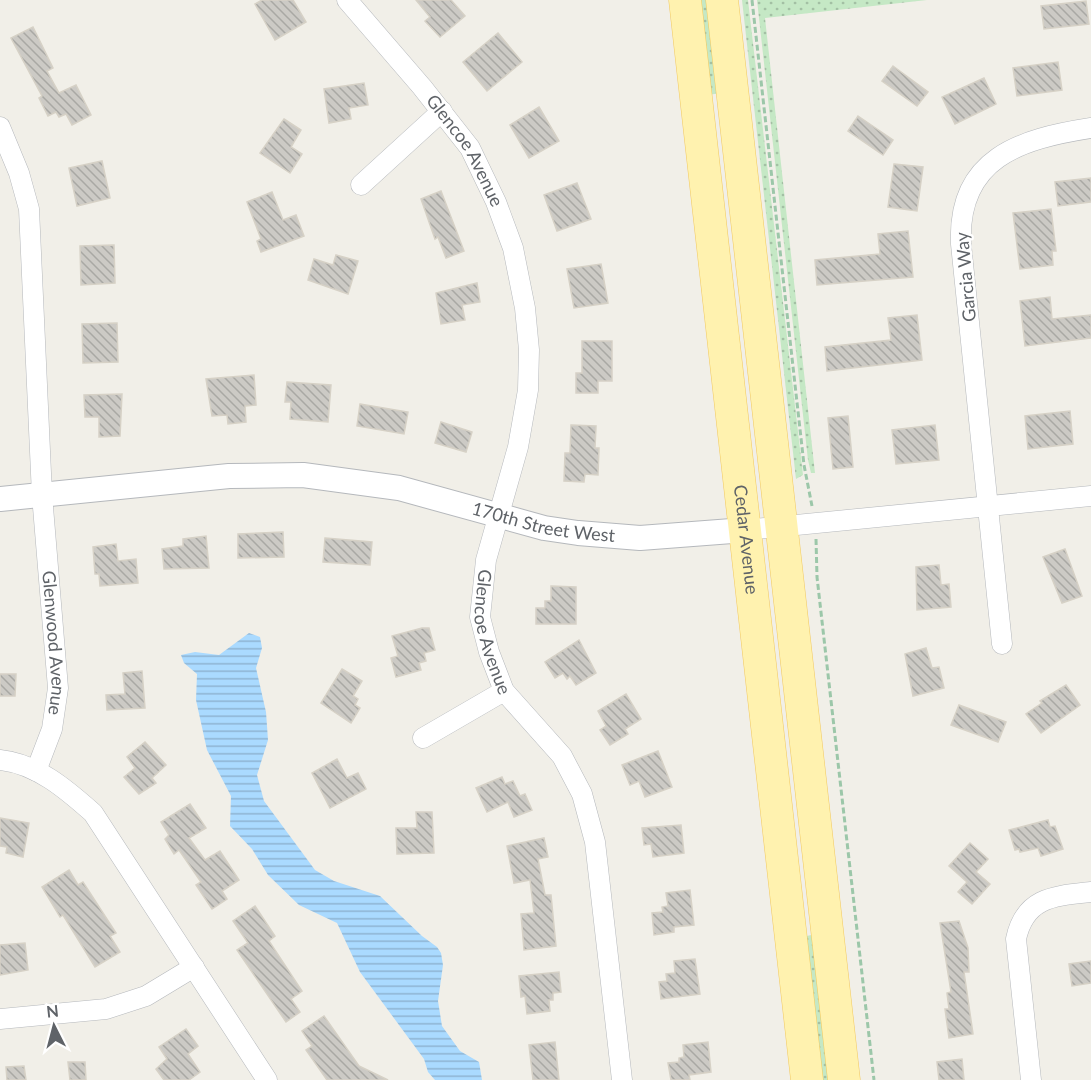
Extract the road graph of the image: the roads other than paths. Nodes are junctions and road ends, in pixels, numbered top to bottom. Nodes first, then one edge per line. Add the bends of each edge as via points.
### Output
1 (347, 0) edge
2 (685, 0) edge
3 (722, 0) edge
4 (442, 111) junction
5 (0, 127) edge
6 (1091, 129) edge
7 (361, 185) dead end
8 (42, 495) junction
9 (1091, 496) edge
10 (0, 499) edge
11 (987, 507) junction
12 (498, 515) junction
13 (782, 526) junction
14 (745, 530) junction
15 (1002, 644) dead end
16 (504, 691) junction
17 (423, 738) dead end
18 (0, 760) edge
19 (36, 771) junction
20 (1091, 892) edge
21 (194, 967) junction
22 (0, 1019) edge
23 (267, 1080) edge
24 (622, 1080) edge
25 (807, 1080) edge
26 (844, 1080) edge
27 (1031, 1080) edge

1 - 4 street, Glencoe Avenue
2 - 14 main road, Cedar Avenue
3 - 13 main road, Cedar Avenue
4 - 7 street
4 - 12 street, Glencoe Avenue via 470,148 484,175 513,248 522,289 529,350 528,390 518,447
5 - 8 street, Glenwood Avenue via 19,173 28,209
6 - 11 street, Garcia Way via 1046,135 1011,148 976,181 962,211 961,244
8 - 10 street, 170th Street West
8 - 12 street, 170th Street West via 229,476 303,475 399,488
8 - 19 street, Glenwood Avenue via 58,688 52,729
9 - 11 street, 170th Street West
11 - 13 street, 170th Street West
11 - 15 street, Garcia Way
12 - 14 street, 170th Street West via 544,528 609,536 661,537
12 - 16 street, Glencoe Avenue via 486,560 480,617
13 - 14 street, 170th Street West
13 - 26 main road, Cedar Avenue
14 - 25 main road, Cedar Avenue
16 - 17 street
16 - 24 street, Glencoe Avenue via 561,756 582,794 595,842
18 - 19 street
19 - 21 street via 93,813
20 - 27 street via 1055,896 1040,902 1023,918 1018,929
21 - 22 street via 146,996 106,1009
21 - 23 street

